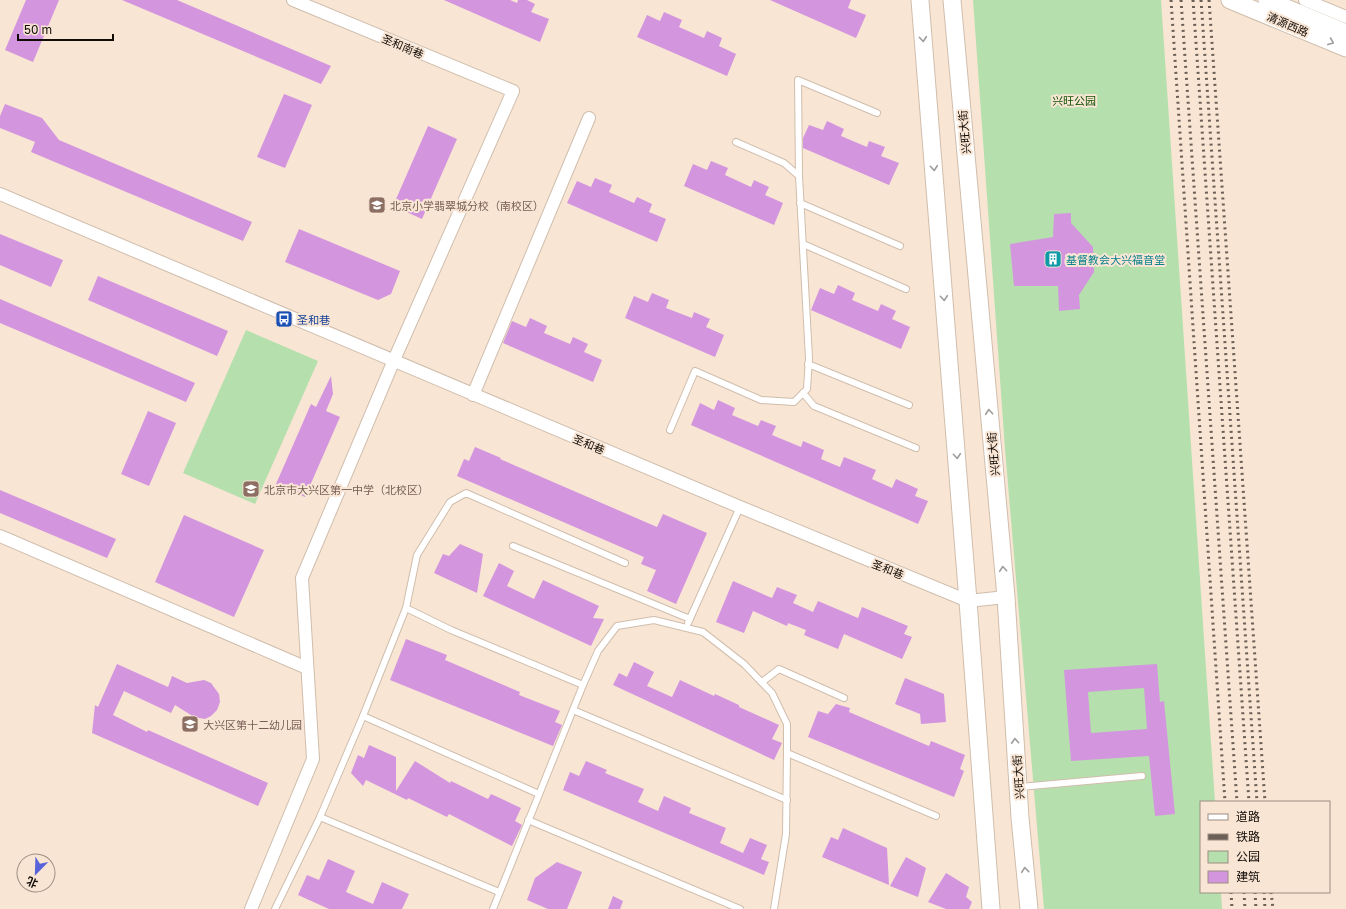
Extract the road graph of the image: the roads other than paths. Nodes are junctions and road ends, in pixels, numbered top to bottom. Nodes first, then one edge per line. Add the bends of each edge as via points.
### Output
1 (293, 0) edge
2 (920, 0) edge
3 (952, 0) edge
4 (1230, 0) edge
5 (1267, 0) edge
6 (1305, 0) edge
7 (1346, 17) edge
8 (1346, 34) edge
9 (1346, 48) edge
10 (877, 113) dead end
11 (589, 118) dead end
12 (736, 142) dead end
13 (799, 176) junction
14 (0, 194) edge
15 (800, 203) junction
16 (803, 244) junction
17 (900, 246) dead end
18 (906, 289) dead end
19 (394, 360) junction
20 (808, 364) junction
21 (803, 393) junction
22 (473, 395) junction
23 (909, 405) dead end
24 (670, 430) dead end
25 (916, 448) dead end
26 (740, 507) junction
27 (0, 536) edge
28 (513, 546) dead end
29 (626, 563) dead end
30 (1006, 597) junction
31 (968, 601) junction
32 (406, 608) junction
33 (690, 619) junction
34 (686, 627) junction
35 (307, 668) junction
36 (762, 682) junction
37 (583, 685) junction
38 (844, 698) dead end
39 (572, 710) junction
40 (363, 716) junction
41 (787, 753) junction
42 (1142, 776) dead end
43 (1018, 788) junction
44 (539, 794) junction
45 (787, 800) junction
46 (936, 816) dead end
47 (320, 817) junction
48 (528, 820) junction
49 (499, 892) junction
50 (251, 909) edge
51 (275, 909) edge
52 (493, 909) edge
53 (740, 909) edge
54 (774, 909) edge
55 (991, 909) edge
56 (1029, 909) edge

1 - 19 street, 圣和南巷 via 512,91
2 -> 31 main road
30 -> 3 main road, 兴旺大街
4 -> 9 main road, 清源西路
5 - 8 main road, 清源西路
6 - 7 street
10 - 13 lane via 798,80
11 - 22 street
12 - 13 lane via 784,163
13 - 15 lane
14 - 19 street, 圣和巷
15 - 16 lane
15 - 17 lane
16 - 18 lane
16 - 20 lane
19 - 22 street, 圣和巷
19 - 35 street via 302,578
20 - 21 lane via 807,389
20 - 23 lane
21 - 24 lane via 794,402 761,400 695,371
21 - 25 lane via 814,406
22 - 26 street, 圣和巷
26 - 31 street, 圣和巷
26 - 33 lane
27 - 35 street
28 - 33 lane
29 - 32 lane via 466,493 450,502 417,556
30 - 31 street, 圣和巷
43 -> 30 main road, 兴旺大街
31 - 55 main road
32 - 37 lane via 451,630
32 - 40 lane
33 - 34 lane
34 - 36 lane via 703,632 744,664
34 - 37 lane via 654,620 617,626 598,652
35 - 50 street via 313,759
36 - 38 lane via 779,669
36 - 41 lane via 772,693 787,724
37 - 39 lane
39 - 44 lane
39 - 45 lane
40 - 44 lane
40 - 47 lane
41 - 45 lane
41 - 46 lane
42 - 43 lane
56 -> 43 main road, 兴旺大街
44 - 48 lane
45 - 54 lane via 786,834
47 - 49 lane
47 - 51 lane
48 - 49 lane
48 - 53 lane
49 - 52 lane

